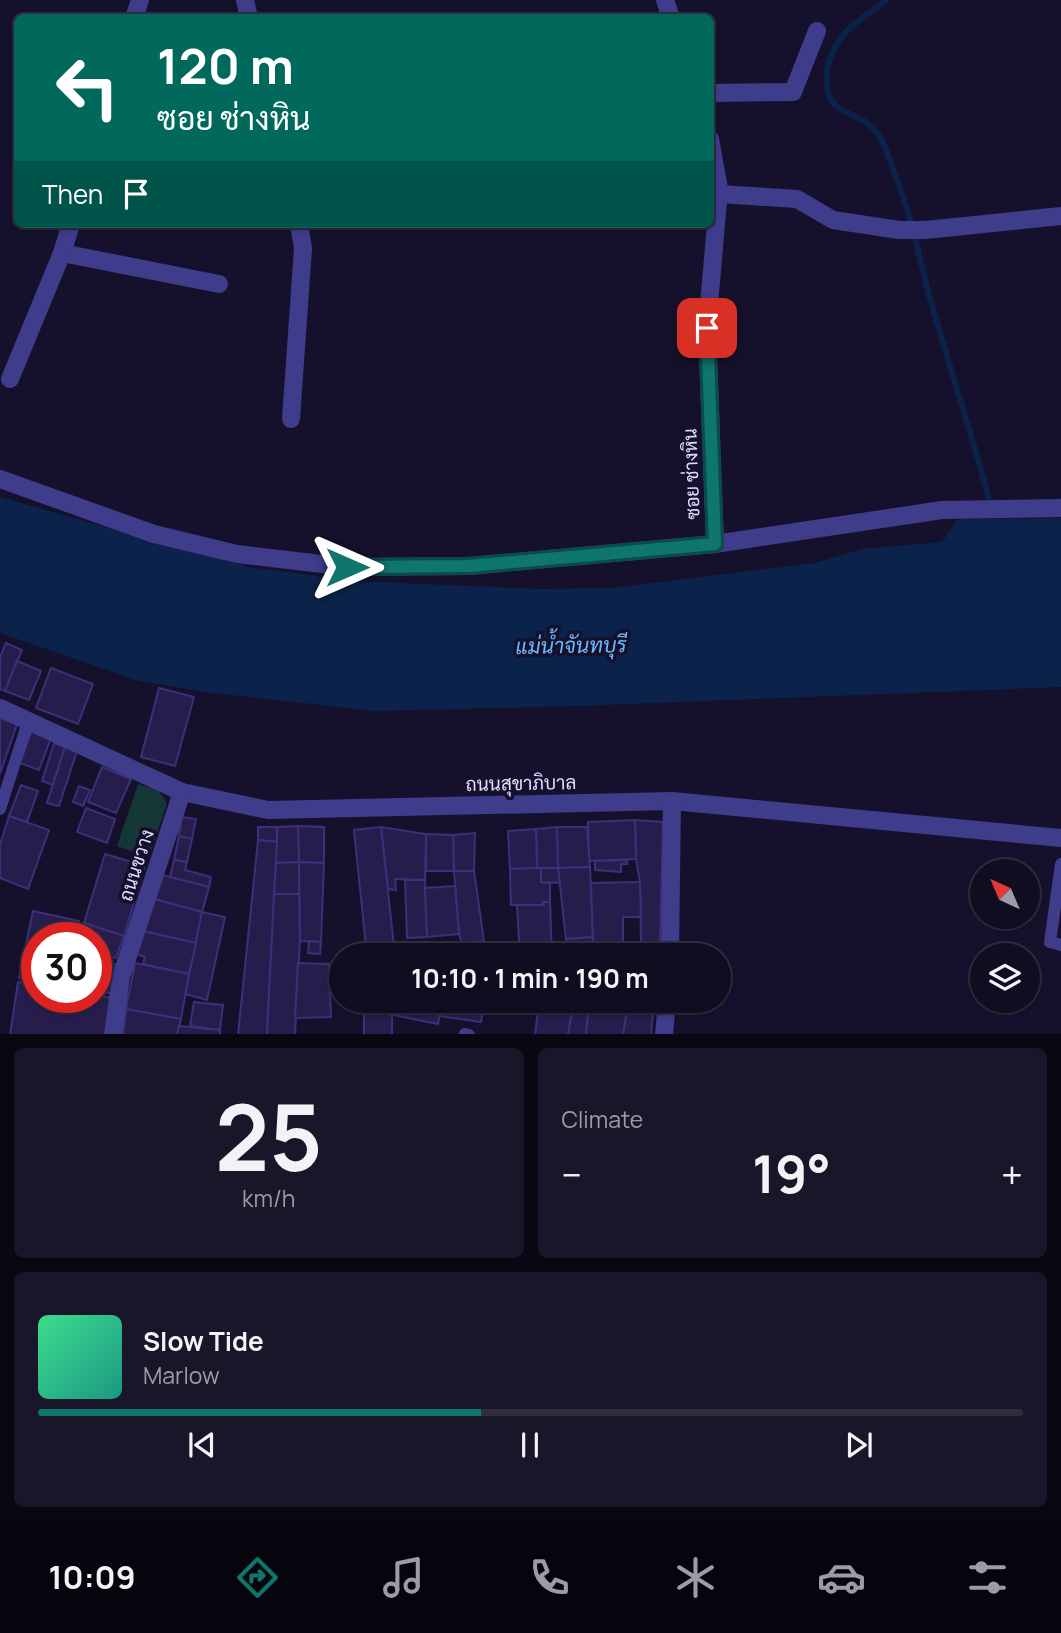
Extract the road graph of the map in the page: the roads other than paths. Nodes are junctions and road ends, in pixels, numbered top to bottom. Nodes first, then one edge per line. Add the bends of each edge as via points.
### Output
1 (817, 31) dead end
2 (714, 93) edge
3 (714, 163) edge
4 (719, 194) junction
5 (1061, 216) edge
6 (70, 228) edge
7 (300, 228) edge
8 (62, 253) junction
9 (219, 284) dead end
10 (10, 379) dead end
11 (291, 419) dead end
12 (0, 479) edge
13 (1061, 508) edge
14 (715, 544) junction
15 (0, 708) edge
16 (28, 722) junction
17 (182, 792) junction
18 (672, 801) junction
19 (0, 809) edge
20 (1061, 838) edge
21 (1061, 864) edge
22 (670, 943) edge
23 (1061, 945) edge
24 (666, 1013) edge
25 (113, 1034) edge
26 (664, 1034) edge

1 - 2 street via 793,92
3 - 4 street, ซอย ช่างหิน
4 - 5 street via 797,199 833,220 899,230
4 - 14 street, ซอย ช่างหิน via 707,328
6 - 8 street
7 - 11 street via 303,248
8 - 9 street
8 - 10 street
12 - 14 street via 154,534 237,554 347,567 469,566
13 - 14 street, ซอย ช่างหิน via 942,510
15 - 16 street, ถนนสุขาภิบาล
16 - 17 street, ถนนสุขาภิบาล
16 - 19 lane
17 - 18 street, ถนนสุขาภิบาล via 268,810
17 - 25 street, ถนนขวาง via 121,977
18 - 20 street, ถนนสุขาภิบาล
18 - 22 street
21 - 23 lane via 1050,942
24 - 26 street

